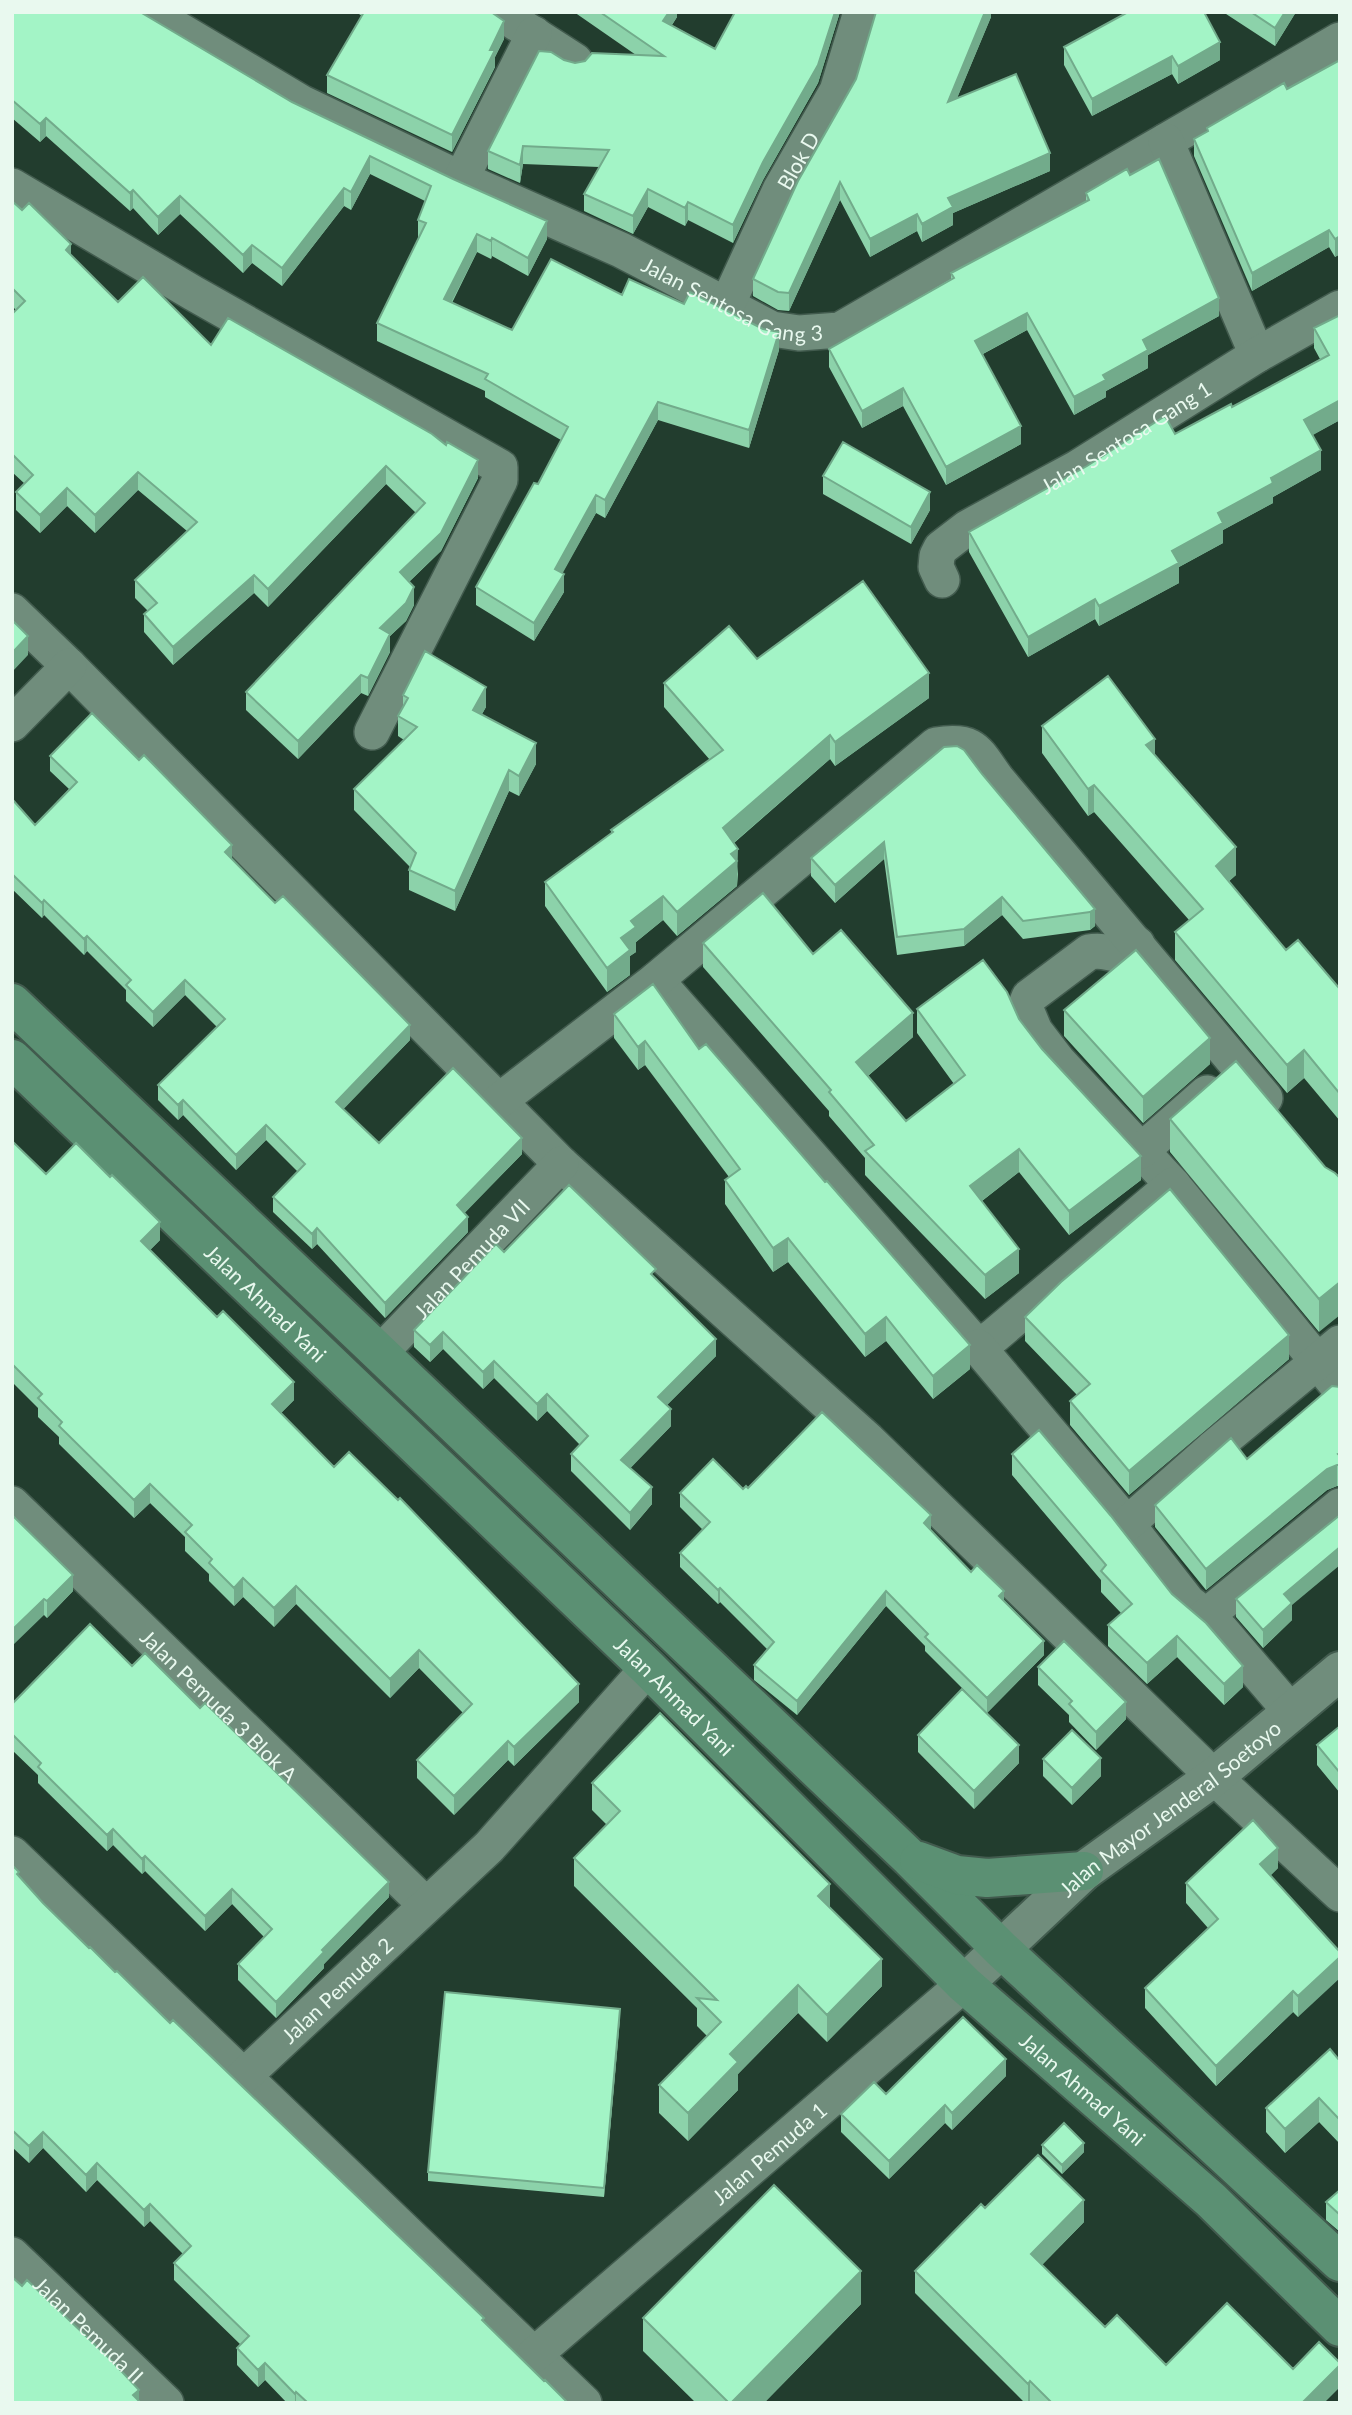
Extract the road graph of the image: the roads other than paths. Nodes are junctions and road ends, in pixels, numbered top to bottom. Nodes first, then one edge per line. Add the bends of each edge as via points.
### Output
1 (149, 12) edge
2 (499, 12) edge
3 (861, 12) edge
4 (534, 34) junction
5 (1340, 40) edge
6 (575, 61) edge
7 (1166, 141) junction
8 (461, 179) junction
9 (12, 186) edge
10 (727, 305) junction
11 (1340, 308) edge
12 (1257, 355) junction
13 (942, 580) dead end
14 (12, 611) edge
15 (69, 666) junction
16 (12, 724) edge
17 (372, 732) dead end
18 (1136, 944) junction
19 (656, 980) junction
20 (12, 1003) edge
21 (12, 1059) edge
22 (1238, 1066) junction
23 (499, 1101) junction
24 (1289, 1126) edge
25 (1141, 1151) junction
26 (561, 1164) junction
27 (1173, 1185) junction
28 (978, 1347) junction
29 (382, 1352) junction
30 (1329, 1352) edge
31 (1340, 1389) edge
32 (12, 1504) edge
33 (1340, 1506) edge
34 (1127, 1524) junction
35 (1206, 1616) junction
36 (648, 1668) junction
37 (1340, 1671) edge
38 (1292, 1713) junction
39 (1213, 1777) junction
40 (12, 1854) edge
41 (910, 1858) junction
42 (1084, 1871) junction
43 (1340, 1894) edge
44 (426, 1905) junction
45 (1001, 1949) junction
46 (964, 1984) junction
47 (243, 2077) junction
48 (12, 2255) edge
49 (1340, 2262) edge
50 (1340, 2327) edge
51 (534, 2355) junction
52 (166, 2403) edge
53 (584, 2403) edge

1 - 8 street, Jalan Sentosa Gang 3 via 302,103
2 - 4 street
3 - 10 street, Blok D via 837,91 780,190
4 - 6 street
4 - 8 street
5 - 7 street, Jalan Sentosa Gang 3
7 - 10 street, Jalan Sentosa Gang 3 via 840,330 799,333 772,329
7 - 12 street
8 - 10 street, Jalan Sentosa Gang 3 via 621,250
9 - 17 street via 500,467 500,480
11 - 12 street, Jalan Sentosa Gang 1
12 - 13 street, Jalan Sentosa Gang 1 via 1077,468 967,528 937,556
14 - 15 street
15 - 16 street
15 - 23 street
18 - 19 street via 977,751 967,744 950,743 936,745
18 - 22 street
18 - 25 street via 1118,956 1089,952 1029,997 1025,1007 1035,1031 1058,1061
19 - 23 street
19 - 28 street
20 - 29 main road, Jalan Ahmad Yani
21 - 36 main road, Jalan Ahmad Yani
22 - 24 street
22 - 25 street
23 - 26 street
25 - 27 street
26 - 29 street, Jalan Pemuda VII
26 - 39 street via 868,1440
27 - 28 street
27 - 30 street
28 - 34 street
29 - 41 main road, Jalan Ahmad Yani
30 - 31 street
30 - 34 street
32 - 44 street, Jalan Pemuda 3 Blok A
33 - 35 street
34 - 35 street via 1188,1602
35 - 38 street
36 - 44 street, Jalan Pemuda 2 via 489,1847
36 - 46 main road, Jalan Ahmad Yani
37 - 38 street, Jalan Mayor Jenderal Soetoyo
38 - 39 street, Jalan Mayor Jenderal Soetoyo
39 - 42 street, Jalan Mayor Jenderal Soetoyo
39 - 43 street
40 - 47 street
41 - 42 main road via 957,1875 986,1878
41 - 45 main road, Jalan Ahmad Yani
42 - 45 street, Jalan Mayor Jenderal Soetoyo
44 - 47 street, Jalan Pemuda 2
45 - 46 street, Jalan Pemuda 1
45 - 49 main road, Jalan Ahmad Yani
46 - 50 main road, Jalan Ahmad Yani via 1211,2200
46 - 51 street, Jalan Pemuda 1
47 - 51 street
48 - 52 street, Jalan Pemuda II
51 - 53 street

